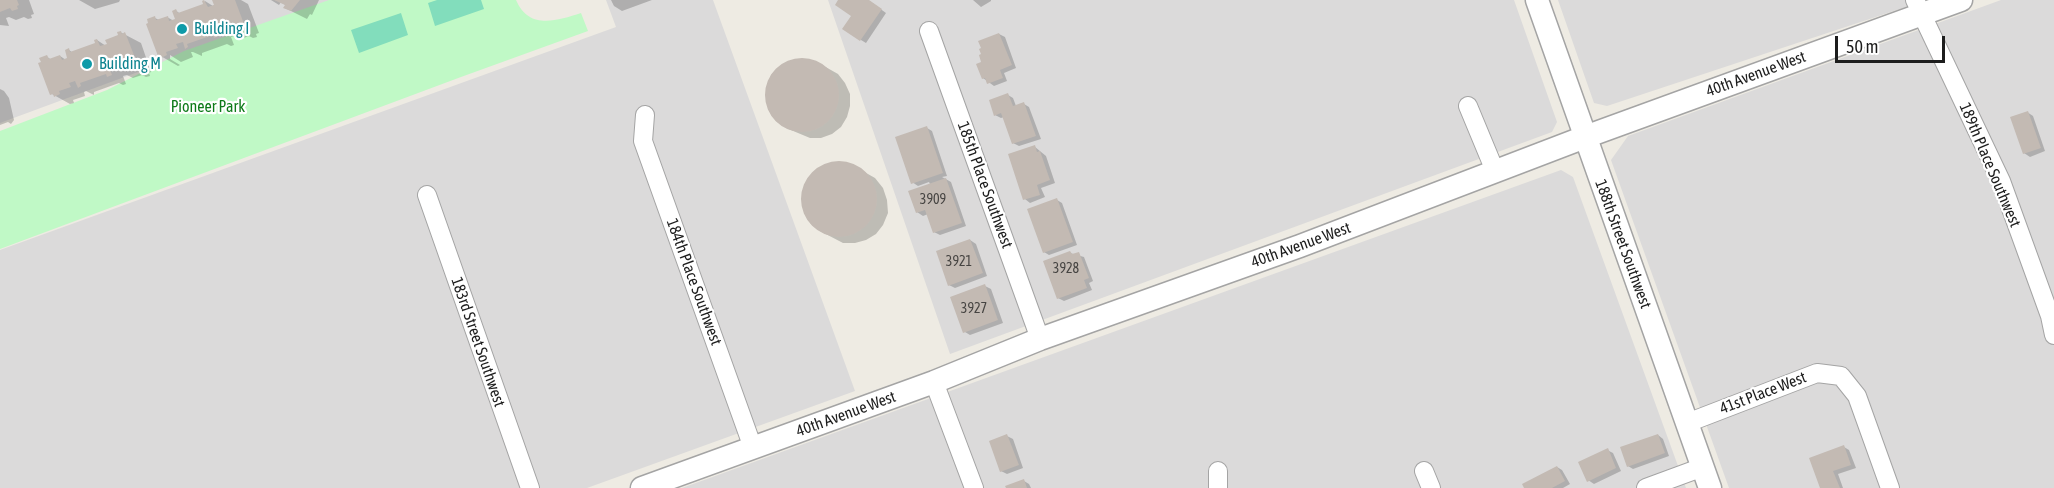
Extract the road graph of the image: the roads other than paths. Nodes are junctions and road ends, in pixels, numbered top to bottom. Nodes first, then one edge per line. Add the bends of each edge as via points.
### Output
1 (1537, 0) edge
2 (1960, 0) edge
3 (1919, 7) edge
4 (929, 31) dead end
5 (1468, 106) dead end
6 (645, 115) dead end
7 (1585, 137) junction
8 (1495, 171) junction
9 (427, 195) dead end
10 (2054, 335) edge
11 (1040, 339) junction
12 (934, 382) junction
13 (1687, 423) junction
14 (753, 448) junction
15 (1703, 467) junction
16 (1424, 471) dead end
17 (530, 488) edge
18 (642, 488) edge
19 (974, 488) edge
20 (1431, 488) edge
21 (1646, 488) edge
22 (1710, 488) edge
23 (1890, 488) edge

1 - 7 street, 188th Street Southwest
2 - 3 street, 40th Avenue West
3 - 7 street, 40th Avenue West
3 - 10 street, 189th Place Southwest via 2001,181
4 - 11 street, 185th Place Southwest
5 - 8 street
6 - 14 street, 184th Place Southwest via 643,141
7 - 8 street, 40th Avenue West
7 - 13 street, 188th Street Southwest
8 - 11 street, 40th Avenue West
9 - 17 street, 183rd Street Southwest
11 - 12 street, 40th Avenue West
12 - 14 street, 40th Avenue West
12 - 19 street
13 - 15 street, 188th Street Southwest
13 - 23 street, 41st Place West via 1817,373 1841,376 1857,396
14 - 18 street, 40th Avenue West
15 - 21 street
15 - 22 street, 188th Street Southwest
16 - 20 street

